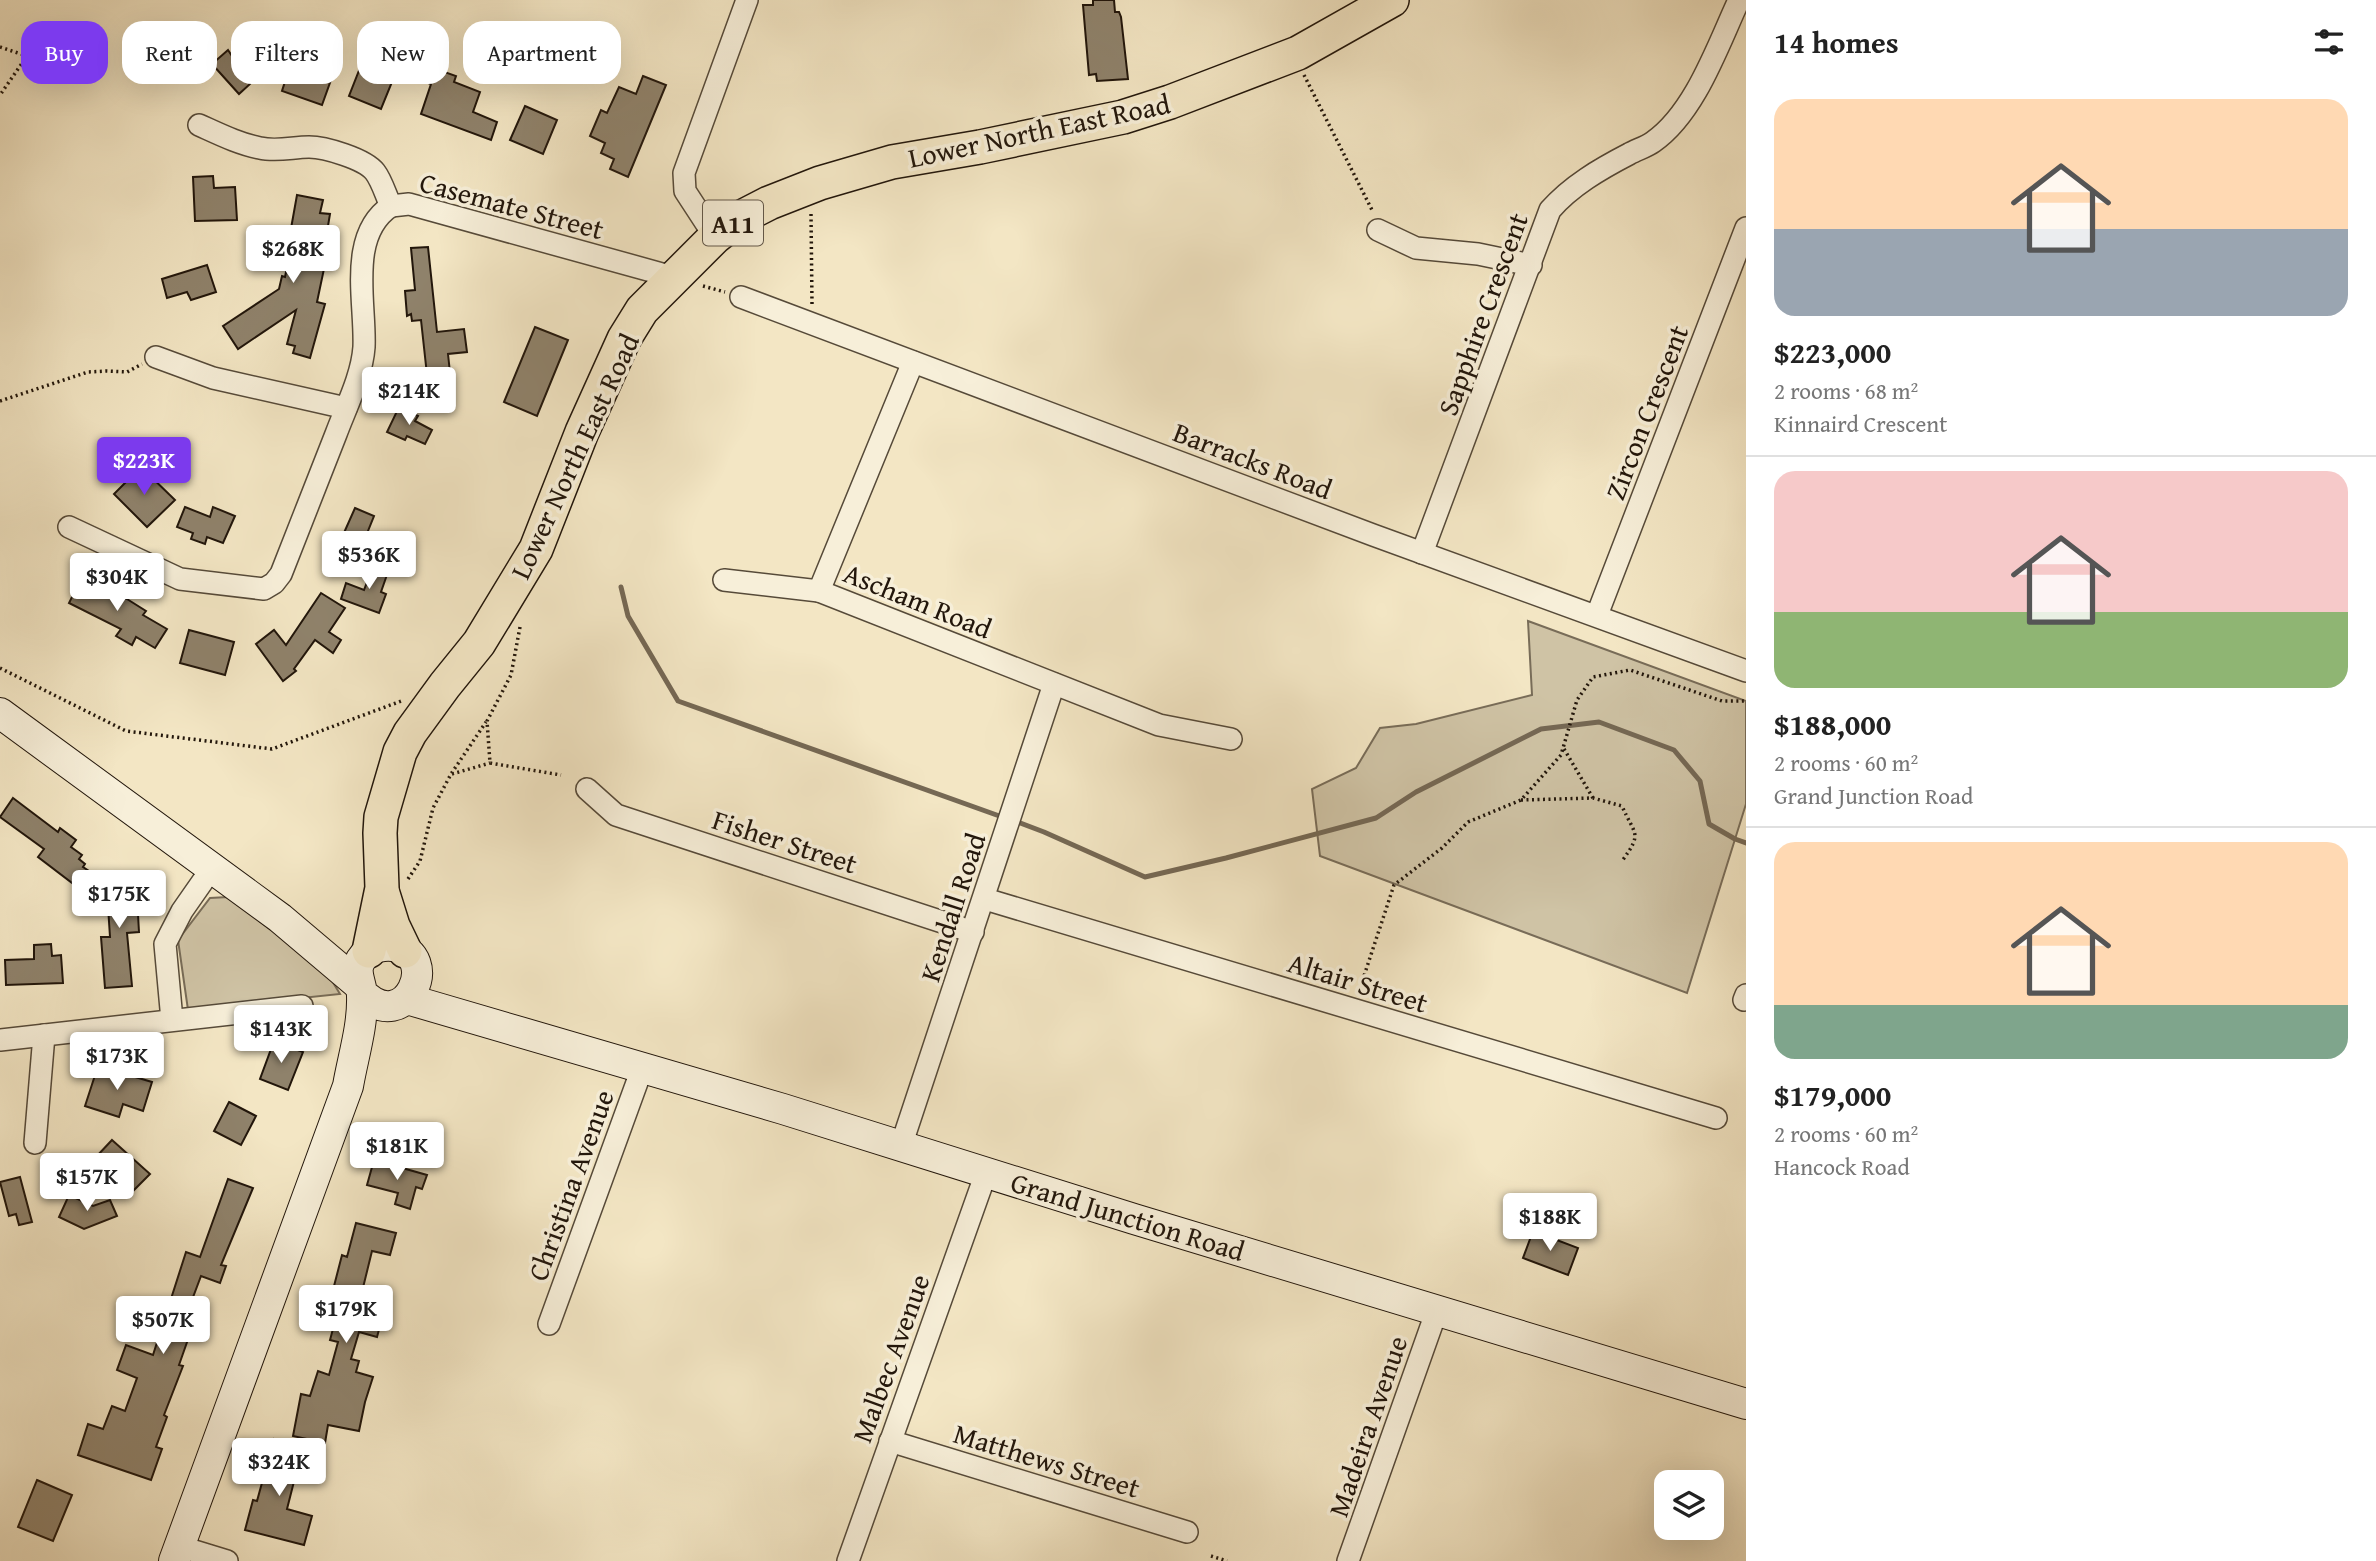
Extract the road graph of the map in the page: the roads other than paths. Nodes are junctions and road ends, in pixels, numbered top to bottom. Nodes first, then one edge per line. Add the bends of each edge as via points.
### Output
1 (747, 0) edge
2 (1392, 0) edge
3 (1739, 0) edge
4 (199, 125) dead end
5 (391, 206) junction
6 (1746, 228) edge
7 (1381, 231) road end
8 (715, 237) junction
9 (1531, 265) junction
10 (673, 277) junction
11 (741, 297) road end
12 (156, 357) road end
13 (913, 362) junction
14 (346, 408) junction
15 (69, 527) dead end
16 (1422, 553) junction
17 (724, 580) dead end
18 (819, 591) junction
19 (1597, 615) junction
20 (1746, 671) edge
21 (1054, 684) junction
22 (0, 713) edge
23 (1231, 739) dead end
24 (587, 789) dead end
25 (212, 868) junction
26 (394, 884) junction
27 (985, 899) junction
28 (280, 918) junction
29 (973, 932) junction
30 (367, 953) junction
31 (411, 961) junction
32 (360, 988) junction
33 (404, 1001) junction
34 (302, 1006) dead end
35 (172, 1020) junction
36 (509, 1029) junction
37 (44, 1035) junction
38 (0, 1040) edge
39 (643, 1066) junction
40 (348, 1086) junction
41 (1716, 1118) dead end
42 (35, 1143) dead end
43 (901, 1146) junction
44 (986, 1173) junction
45 (1437, 1310) junction
46 (549, 1324) dead end
47 (1746, 1404) edge
48 (890, 1441) junction
49 (1187, 1532) dead end
50 (176, 1554) edge
51 (228, 1561) edge
52 (848, 1561) edge
53 (1349, 1561) edge

1 - 8 street via 684,173 685,191
2 - 8 main road, Lower North East Road / A11 via 1294,55 1181,98 1123,117 892,162 769,203
3 - 9 street, Sapphire Crescent via 1686,108 1654,141 1566,192 1550,210
4 - 5 street, Casemate Street via 261,149 308,147 339,153 374,171
5 - 10 street, Casemate Street via 425,208
5 - 14 street via 381,213 367,241 364,349
6 - 19 street, Zircon Crescent
7 - 9 street via 1416,248
8 - 10 main road, Lower North East Road / A11
9 - 16 street, Sapphire Crescent
10 - 26 main road, Lower North East Road / A11 via 642,310 624,339 536,549 512,591 400,752 381,817 380,845
11 - 13 street, Barracks Road
12 - 14 street via 213,378
13 - 16 street, Barracks Road
13 - 18 street, Ascham Road
14 - 15 street via 281,574 264,589 180,579
16 - 19 street, Barracks Road
17 - 18 street
18 - 21 street, Ascham Road
19 - 20 street, Barracks Road
21 - 23 street, Ascham Road via 1159,725
21 - 27 street, Kendall Road
22 - 25 main road
24 - 29 street, Fisher Street via 616,815
25 - 28 main road
25 - 35 street via 165,944
26 - 30 main road, Lower North East Road / A11
26 - 31 main road, Lower North East Road / A11 via 393,926
27 - 29 street, Kendall Road
27 - 41 street, Altair Street
28 - 30 main road via 341,950
28 - 32 main road
29 - 43 street, Kendall Road
30 - 31 main road via 375,947 391,946
30 - 32 main road, A11 via 359,965
31 - 33 main road, A11 via 415,986
31 - 36 main road, Grand Junction Road via 450,996
32 - 33 main road via 380,1005
32 - 40 main road, A11 via 359,1027
33 - 36 main road, Grand Junction Road
33 - 40 main road, A11
34 - 35 street
35 - 37 street
36 - 39 main road, Grand Junction Road
37 - 38 street
37 - 42 street
39 - 43 main road, Grand Junction Road
39 - 46 street, Christina Avenue
40 - 50 main road, A11
43 - 44 main road, Grand Junction Road
44 - 45 main road, Grand Junction Road
44 - 48 street, Malbec Avenue
45 - 47 main road, Grand Junction Road
45 - 53 street, Madeira Avenue
48 - 49 street, Matthews Street
48 - 52 street, Malbec Avenue
50 - 51 street

